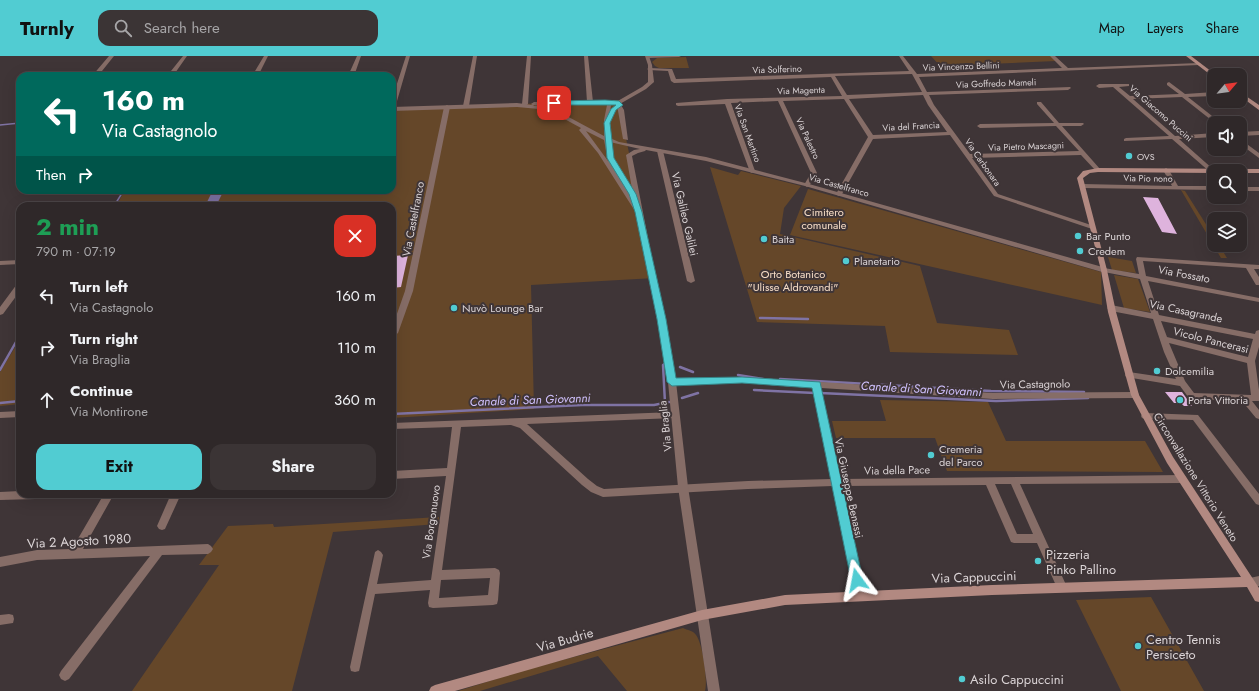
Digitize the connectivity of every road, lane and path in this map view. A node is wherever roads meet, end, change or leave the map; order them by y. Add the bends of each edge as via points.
1 (112, 56) edge
2 (185, 56) edge
3 (266, 56) edge
4 (359, 56) edge
5 (408, 56) edge
6 (475, 56) edge
7 (529, 56) edge
8 (586, 56) edge
9 (647, 56) edge
10 (679, 56) edge
11 (901, 56) edge
12 (1052, 56) edge
13 (1188, 56) edge
14 (1199, 64) junction
15 (649, 69) junction
16 (1067, 70) junction
17 (1207, 70) edge
18 (98, 72) edge
19 (173, 72) edge
20 (257, 72) edge
21 (353, 72) edge
22 (915, 74) junction
23 (832, 76) junction
24 (1169, 84) dead end
25 (1127, 85) dead end
26 (1100, 86) dead end
27 (1116, 86) junction
28 (1068, 88) dead end
29 (925, 94) junction
30 (1207, 94) edge
31 (396, 96) edge
32 (846, 96) junction
33 (1184, 96) junction
34 (1130, 98) junction
35 (779, 99) junction
36 (1247, 99) edge
37 (727, 101) junction
38 (590, 102) junction
39 (1039, 103) dead end
40 (525, 104) junction
41 (678, 104) dead end
42 (517, 105) junction
43 (616, 105) junction
44 (466, 106) junction
45 (447, 107) junction
46 (1259, 108) edge
47 (396, 109) edge
48 (1209, 116) edge
49 (571, 120) junction
50 (607, 123) junction
51 (1058, 124) junction
52 (1081, 124) dead end
53 (980, 126) dead end
54 (952, 133) junction
55 (1259, 133) edge
56 (1247, 134) edge
57 (1207, 135) edge
58 (871, 137) junction
59 (1174, 137) junction
60 (626, 139) dead end
61 (608, 140) junction
62 (1126, 140) dead end
63 (1247, 147) edge
64 (658, 151) junction
65 (1084, 153) junction
66 (969, 156) junction
67 (1259, 156) edge
68 (1207, 167) edge
69 (1098, 170) junction
70 (1166, 170) junction
71 (752, 171) junction
72 (1207, 171) edge
73 (1247, 171) edge
74 (1259, 171) edge
75 (1081, 182) junction
76 (807, 185) junction
77 (1176, 188) junction
78 (1207, 188) edge
79 (1247, 188) edge
80 (1259, 189) edge
81 (839, 194) junction
82 (639, 212) junction
83 (1092, 227) junction
84 (16, 262) edge
85 (0, 263) edge
86 (1249, 266) junction
87 (1259, 267) edge
88 (1104, 270) junction
89 (1143, 277) junction
90 (691, 281) dead end
91 (1259, 282) edge
92 (16, 291) edge
93 (1259, 300) edge
94 (1111, 308) junction
95 (0, 312) edge
96 (1157, 316) junction
97 (396, 327) edge
98 (1258, 334) edge
99 (1165, 339) junction
100 (1251, 361) junction
101 (1129, 375) junction
102 (672, 382) junction
103 (1182, 383) junction
104 (817, 390) junction
105 (1135, 395) junction
106 (1244, 397) junction
107 (1258, 398) edge
108 (16, 414) edge
109 (0, 415) edge
110 (674, 415) junction
111 (1145, 416) junction
112 (1259, 416) edge
113 (510, 420) junction
114 (545, 420) junction
115 (457, 424) junction
116 (396, 426) edge
117 (538, 439) junction
118 (450, 472) junction
119 (396, 475) edge
120 (1182, 479) junction
121 (989, 481) junction
122 (1014, 482) junction
123 (836, 483) junction
124 (683, 487) junction
125 (0, 496) edge
126 (16, 496) edge
127 (107, 498) edge
128 (174, 498) edge
129 (1259, 501) edge
130 (162, 526) dead end
131 (1040, 538) junction
132 (208, 550) dead end
133 (159, 551) junction
134 (75, 553) junction
135 (378, 555) dead end
136 (0, 562) edge
137 (436, 580) junction
138 (1254, 581) edge
139 (1062, 587) junction
140 (371, 589) junction
141 (860, 595) junction
142 (1259, 597) edge
143 (702, 615) junction
144 (355, 667) dead end
145 (65, 675) dead end
146 (435, 691) edge
147 (714, 691) edge

1 - 18 street
2 - 19 street
3 - 20 street
4 - 21 street
5 - 31 street
6 - 44 street
7 - 40 street
8 - 38 street
9 - 10 street
9 - 15 street
11 - 22 street, Via Carbonara
12 - 16 street
13 - 14 main road
14 - 16 street, Via Vincenzo Bellini
14 - 17 main road
15 - 23 street, Via Solferino via 670,70 674,81
15 - 43 street via 651,82
16 - 22 street, Via Vincenzo Bellini
22 - 23 street, Via Solferino
22 - 29 street, Via Carbonara
23 - 32 street
24 - 33 street
25 - 27 street, Via Giacomo Puccini
26 - 27 street, Via Giacomo Puccini
27 - 34 street, Via Giacomo Puccini
28 - 29 street, Via Goffredo Mameli
29 - 32 street, Via Magenta
29 - 54 street, Via Carbonara
30 - 33 street
32 - 35 street, Via Magenta
32 - 58 street
33 - 34 street
33 - 48 street
34 - 59 street, Via Giacomo Puccini
35 - 37 street, Via Magenta
35 - 76 street, Via Palestro via 814,173
36 - 46 main road
37 - 41 street, Via Magenta
37 - 71 street, Via San Martino
38 - 40 street, Via Castelfranco
38 - 43 street, Via Castelfranco
39 - 51 street
40 - 42 street, Via Castelfranco
42 - 44 street, Via Castelfranco
42 - 49 street, Via Castelfranco via 540,108
43 - 50 street
43 - 50 street, Via Braglia via 609,103
43 - 60 street
44 - 45 street, Via Castelfranco
45 - 47 street, Via Castelfranco
45 - 97 street, Via Castelfranco via 409,291
49 - 61 street, Via Castelfranco
49 - 82 street, Via Castelfranco via 600,152
50 - 61 street, Via Braglia
51 - 52 street
51 - 53 street
51 - 65 street
54 - 58 street, Via del Francia
54 - 66 street, Via Carbonara
55 - 56 street
57 - 59 street
58 - 81 street
59 - 62 street
59 - 68 street, Via Giacomo Puccini
61 - 64 street, Via Castelfranco
61 - 82 street, Via Braglia via 612,163 632,194
63 - 67 street
64 - 71 street, Via Castelfranco via 706,159
64 - 82 street, Via Braglia via 636,151 629,155
64 - 90 street, Via Galileo Galilei
65 - 66 street, Via Pietro Mascagni
65 - 69 street
66 - 83 street, Via Carbonara via 996,195
69 - 70 main road
69 - 75 main road via 1082,174
70 - 72 main road
70 - 77 street
71 - 76 street, Via Castelfranco
73 - 74 main road
75 - 77 street, Via Pio nono
75 - 83 main road, Circonvallazione Vittorio Veneto
76 - 81 street, Via Castelfranco
77 - 78 street, Via Pio nono
79 - 80 street
81 - 88 street, Via Castelfranco
82 - 102 street, Via Braglia
83 - 88 main road, Circonvallazione Vittorio Veneto
84 - 85 street
86 - 87 street
86 - 89 street via 1139,259
86 - 91 street
88 - 89 street, Via Fossato
88 - 94 main road, Circonvallazione Vittorio Veneto
89 - 93 street, Via Fossato
89 - 96 street
92 - 95 street
94 - 96 street, Via Casagrande
94 - 101 main road, Circonvallazione Vittorio Veneto
96 - 98 street, Via Casagrande
96 - 99 street
98 - 100 street
99 - 100 street, Vicolo Pancerasi
99 - 103 street
100 - 107 street
101 - 103 street
101 - 105 main road, Circonvallazione Vittorio Veneto
102 - 104 street, Via Castagnolo via 742,380
102 - 110 street, Via Braglia
103 - 106 street via 1192,396
104 - 105 street, Via Castagnolo via 993,396
104 - 123 street, Via Giuseppe Benassi
105 - 111 main road, Circonvallazione Vittorio Veneto
106 - 107 street
106 - 112 street
108 - 109 street
110 - 114 street
110 - 124 street, Via Braglia
111 - 120 main road, Circonvallazione Vittorio Veneto
111 - 129 street via 1195,417
113 - 114 street
113 - 115 street
113 - 117 street via 523,426
114 - 117 street via 534,426
115 - 116 street
115 - 118 street, Via Borgonuovo
117 - 124 street via 590,487 604,493
118 - 119 street, Via Borgonuovo
118 - 137 street, Via Borgonuovo
120 - 122 street, Via della Pace
120 - 138 main road, Circonvallazione Vittorio Veneto
121 - 122 street, Via della Pace
121 - 123 street, Via della Pace
121 - 131 street via 1014,539
122 - 131 street
123 - 124 street, Via della Pace
123 - 141 street, Via Giuseppe Benassi
124 - 143 street, Via Braglia
125 - 126 street
127 - 134 street
128 - 130 street
131 - 139 street
132 - 133 street, Via 2 Agosto 1980
133 - 134 street, Via 2 Agosto 1980
133 - 145 street
134 - 136 street, Via 2 Agosto 1980 via 37,555
135 - 140 street
137 - 137 street via 433,602 493,600 495,573
137 - 140 street
138 - 139 main road, Via Cappuccini
138 - 142 main road, Circonvallazione Vittorio Veneto
139 - 141 main road, Via Cappuccini
140 - 144 street
141 - 143 main road, Via Cappuccini via 785,600
143 - 146 main road, Via Budrie
143 - 147 street, Via Braglia

